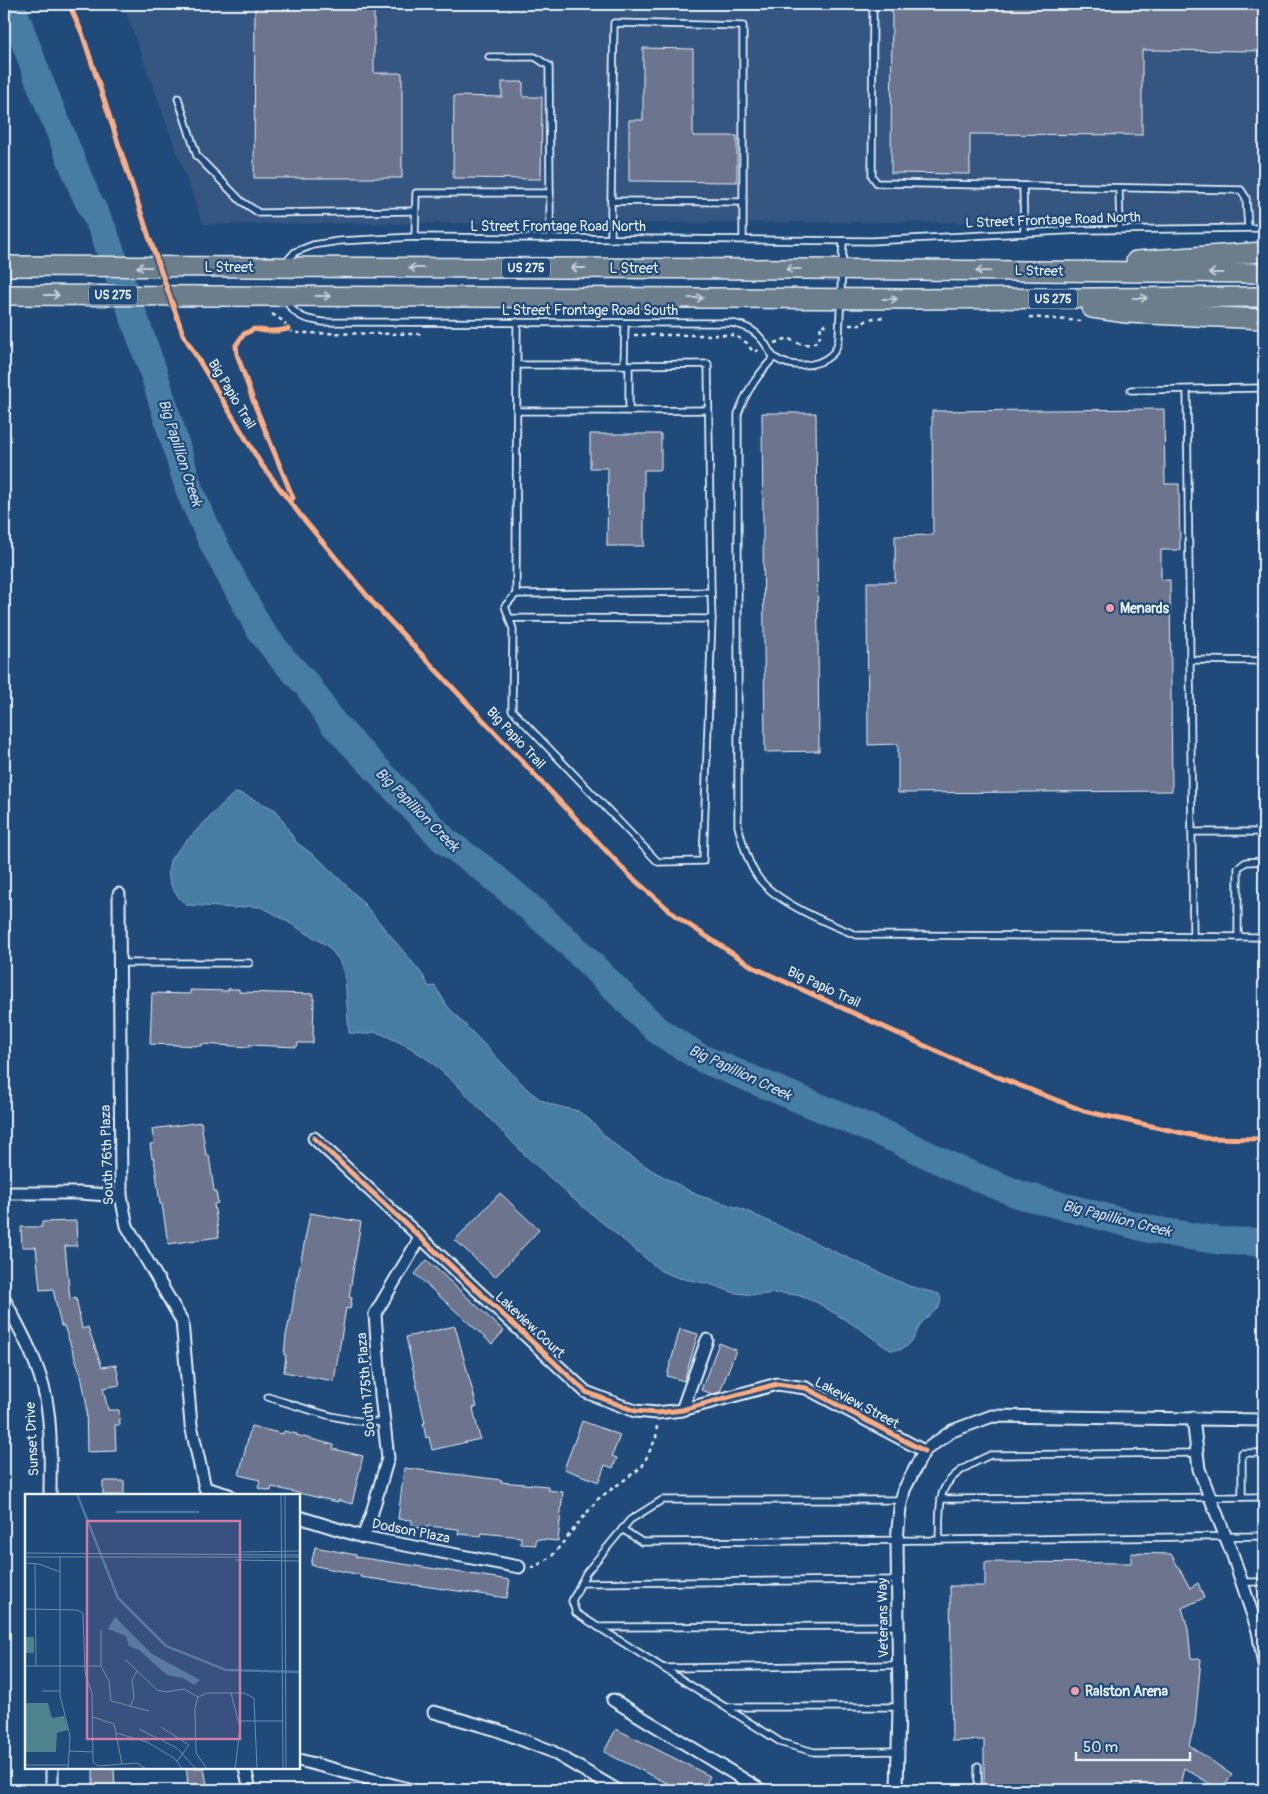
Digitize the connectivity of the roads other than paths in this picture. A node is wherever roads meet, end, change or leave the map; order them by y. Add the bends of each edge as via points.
1 (873, 4) edge
2 (489, 57) dead end
3 (178, 98) dead end
4 (1022, 186) junction
5 (1119, 188) junction
6 (550, 193) junction
7 (611, 201) junction
8 (743, 202) junction
9 (415, 211) junction
10 (1248, 227) junction
11 (1264, 228) edge
12 (1120, 230) junction
13 (1024, 233) junction
14 (415, 237) junction
15 (550, 238) junction
16 (611, 239) junction
17 (743, 239) junction
18 (843, 241) junction
19 (1264, 252) edge
20 (4, 266) edge
21 (281, 267) junction
22 (842, 269) junction
23 (1033, 271) junction
24 (1264, 273) edge
25 (4, 294) edge
26 (282, 295) junction
27 (1264, 297) edge
28 (841, 299) junction
29 (1022, 308) junction
30 (1264, 319) edge
31 (517, 322) junction
32 (625, 323) junction
33 (774, 357) junction
34 (517, 365) junction
35 (626, 365) junction
36 (1264, 388) edge
37 (1131, 390) dead end
38 (1188, 390) junction
39 (708, 410) junction
40 (516, 411) junction
41 (628, 411) junction
42 (711, 592) junction
43 (516, 594) junction
44 (510, 618) junction
45 (712, 619) junction
46 (1190, 660) junction
47 (1264, 661) edge
48 (1192, 832) junction
49 (1264, 832) edge
50 (1264, 861) edge
51 (119, 894) dead end
52 (1193, 937) junction
53 (1238, 937) junction
54 (1264, 937) edge
55 (119, 963) junction
56 (249, 963) dead end
57 (314, 1138) dead end
58 (4, 1193) edge
59 (122, 1196) junction
60 (420, 1238) junction
61 (4, 1300) edge
62 (707, 1340) dead end
63 (777, 1384) joint
64 (268, 1397) dead end
65 (682, 1410) junction
66 (1193, 1418) junction
67 (1264, 1420) edge
68 (384, 1422) junction
69 (924, 1451) junction
70 (1197, 1453) junction
71 (1264, 1453) edge
72 (50, 1494) edge
73 (226, 1494) edge
74 (1242, 1497) junction
75 (1264, 1497) edge
76 (1210, 1498) junction
77 (941, 1499) junction
78 (902, 1500) junction
79 (300, 1517) edge
80 (622, 1529) junction
81 (1225, 1536) junction
82 (1264, 1536) edge
83 (363, 1538) junction
84 (897, 1540) junction
85 (939, 1540) junction
86 (519, 1568) road end
87 (898, 1580) junction
88 (1242, 1582) junction
89 (1264, 1582) edge
90 (581, 1583) junction
91 (598, 1626) junction
92 (898, 1626) junction
93 (1262, 1646) edge
94 (898, 1665) junction
95 (1264, 1665) edge
96 (663, 1668) junction
97 (613, 1700) dead end
98 (724, 1707) junction
99 (899, 1707) junction
100 (434, 1712) dead end
101 (898, 1751) junction
102 (300, 1760) edge
103 (978, 1766) dead end
104 (52, 1769) edge
105 (245, 1769) edge
106 (52, 1790) edge
107 (250, 1790) edge
108 (412, 1790) edge
109 (617, 1790) edge
110 (761, 1790) edge
111 (897, 1790) edge
112 (978, 1790) edge

1 - 4 lane via 872,176 877,183
2 - 6 lane via 535,57 549,66
3 - 9 lane via 198,156 241,201 259,213
4 - 5 lane
4 - 13 lane
5 - 10 lane via 1241,190 1246,198
5 - 12 lane
6 - 9 lane via 416,193
6 - 15 lane
7 - 8 lane
7 - 8 lane via 614,23 743,26
7 - 16 lane
8 - 17 lane
9 - 14 lane
10 - 11 lane, L Street Frontage Road North
10 - 12 lane, L Street Frontage Road North
12 - 13 lane, L Street Frontage Road North
13 - 18 lane, L Street Frontage Road North
14 - 15 lane, L Street Frontage Road North
14 - 21 lane, L Street Frontage Road North via 313,245 295,252
15 - 16 lane, L Street Frontage Road North
16 - 17 lane, L Street Frontage Road North
17 - 18 lane, L Street Frontage Road North
18 - 22 lane
19 - 23 main road
21 -> 20 main road, L Street / US 275
22 -> 21 main road, L Street / US 275
23 -> 22 main road, L Street / US 275
22 - 28 lane
24 -> 23 main road, L Street / US 275
25 -> 26 main road, L Street / US 275
26 -> 28 main road, L Street / US 275
26 - 31 lane, L Street Frontage Road South via 298,316 323,322
29 -> 27 main road, L Street / US 275
28 -> 29 main road, L Street / US 275
28 - 33 lane via 839,338 831,356 798,365
29 - 30 main road
31 - 32 lane, L Street Frontage Road South
31 - 34 lane
32 - 33 lane, L Street Frontage Road South via 731,323 745,326 756,332
32 - 35 lane
33 - 52 lane via 755,378 738,414 738,826 760,880 781,898 823,922 856,935
34 - 35 lane
34 - 40 lane
35 - 39 lane via 708,364
35 - 41 lane
36 - 38 lane
37 - 38 lane
38 - 46 lane
39 - 41 lane
39 - 42 lane
40 - 41 lane
40 - 43 lane
42 - 43 lane
42 - 45 lane
43 - 44 lane via 505,606
44 - 45 lane
44 - 45 lane via 513,629 512,710 658,862 703,861
46 - 47 lane
46 - 48 lane
48 - 49 lane
48 - 52 lane
50 - 53 lane via 1246,862 1238,868
51 - 55 street, South 76th Plaza
52 - 53 lane
53 - 54 lane
55 - 56 lane
55 - 59 street, South 76th Plaza
57 - 60 street, Lakeview Court
58 - 59 street
59 - 73 street, South 76th Plaza via 127,1226 182,1320 191,1425 205,1488
60 - 65 street, Lakeview Court via 586,1392 635,1411
60 - 68 street, South 175th Plaza via 375,1314
61 - 72 street, Sunset Drive via 32,1355 43,1386 48,1417
62 - 65 street
63 - 65 street, Lakeview Court
63 - 69 street, Lakeview Street via 806,1388
64 - 68 lane via 351,1420
66 - 67 street
66 - 69 street via 992,1416 952,1431
66 - 70 street
68 - 83 street, South 175th Plaza via 388,1458
69 - 78 street, Veterans Way
70 - 76 street via 1199,1469
70 - 77 lane via 990,1455 961,1470 944,1489
71 - 74 lane via 1242,1453
74 - 75 lane
74 - 76 lane
76 - 77 lane
76 - 81 street
77 - 85 lane
78 - 80 lane via 662,1500 630,1520
78 - 84 street, Veterans Way
79 - 83 street, Dodson Plaza
80 - 84 lane via 642,1542
80 - 90 lane via 586,1572
81 - 82 lane
81 - 85 lane
81 - 88 street
83 - 86 street, Dodson Plaza
84 - 85 lane
84 - 87 street, Veterans Way
87 - 90 lane
87 - 92 street, Veterans Way
88 - 89 lane
88 - 93 street
90 - 91 lane via 572,1600 576,1613
91 - 92 lane
91 - 96 lane
92 - 94 street, Veterans Way
93 - 95 street
94 - 96 lane
94 - 99 street, Veterans Way
96 - 98 lane
97 - 110 street
98 - 99 lane
98 - 101 lane via 782,1743 814,1752
99 - 101 street, Veterans Way
100 - 109 street via 528,1741
101 - 111 street, Veterans Way
102 - 108 street
103 - 112 lane
104 - 106 street
105 - 107 street

